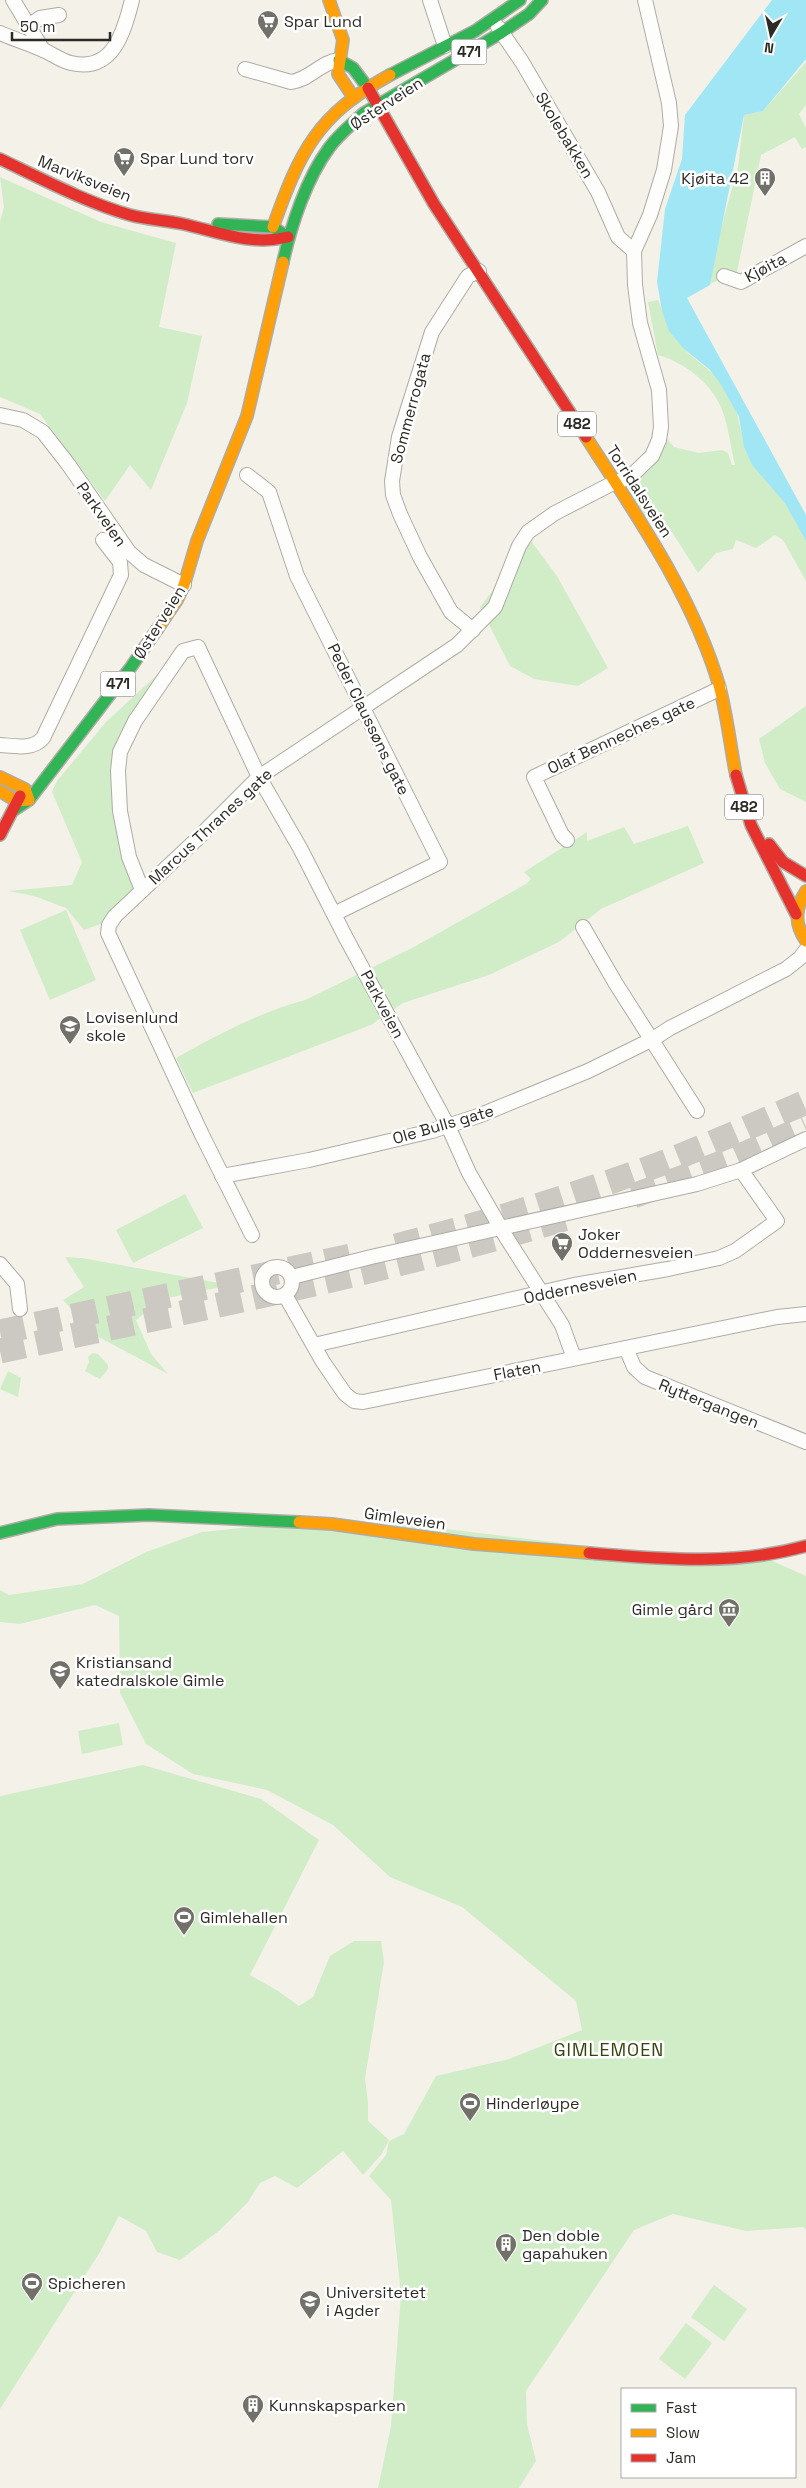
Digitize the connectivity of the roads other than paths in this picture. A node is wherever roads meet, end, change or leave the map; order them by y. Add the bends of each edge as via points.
1 (12, 0) edge
2 (132, 0) edge
3 (329, 0) edge
4 (430, 0) edge
5 (520, 0) edge
6 (542, 0) edge
7 (645, 0) edge
8 (59, 15) dead end
9 (494, 19) junction
10 (30, 25) junction
11 (0, 33) edge
12 (501, 33) junction
13 (446, 46) junction
14 (43, 50) junction
15 (339, 60) junction
16 (245, 69) dead end
17 (368, 88) junction
18 (354, 98) junction
19 (378, 105) junction
20 (364, 113) junction
21 (0, 159) edge
22 (413, 170) junction
23 (190, 226) junction
24 (273, 227) junction
25 (288, 237) junction
26 (270, 246) junction
27 (806, 246) edge
28 (634, 251) junction
29 (479, 271) junction
30 (724, 276) dead end
31 (265, 287) dead end
32 (264, 341) junction
33 (0, 415) edge
34 (248, 475) dead end
35 (615, 482) junction
36 (104, 540) dead end
37 (179, 583) junction
38 (167, 594) dead end
39 (473, 630) junction
40 (719, 689) junction
41 (363, 709) junction
42 (0, 746) edge
43 (54, 747) dead end
44 (0, 777) edge
45 (259, 777) junction
46 (0, 791) edge
47 (27, 794) junction
48 (15, 806) junction
49 (0, 834) edge
50 (567, 840) dead end
51 (806, 876) edge
52 (142, 890) junction
53 (806, 891) edge
54 (334, 914) junction
55 (796, 914) junction
56 (583, 927) dead end
57 (806, 941) edge
58 (806, 950) edge
59 (653, 1039) junction
60 (697, 1111) dead end
61 (448, 1126) junction
62 (806, 1139) edge
63 (741, 1170) junction
64 (222, 1176) junction
65 (501, 1228) junction
66 (252, 1235) dead end
67 (0, 1264) edge
68 (292, 1277) junction
69 (540, 1293) junction
70 (285, 1295) junction
71 (20, 1309) dead end
72 (806, 1314) edge
73 (314, 1344) junction
74 (626, 1348) junction
75 (574, 1358) junction
76 (806, 1442) edge
77 (0, 1533) edge
78 (806, 1546) edge

1 - 10 street
2 - 14 street via 114,51 104,60 94,64 75,64
3 - 15 main road, Torridalsveien via 343,40
4 - 13 street
5 - 9 main road, Østerveien / 471
6 - 12 main road, Østerveien / 471 via 529,14
7 - 28 street via 671,126 660,185
8 - 10 street via 40,18
9 - 12 street, Skolebakken
9 - 13 main road, Østerveien / 471
10 - 14 street
11 - 14 street
12 - 19 main road, Østerveien / 471
12 - 28 street, Skolebakken via 598,192 618,237
13 - 17 main road, Østerveien / 471
15 - 16 street via 291,82
15 - 17 main road, Torridalsveien via 353,68
15 - 18 main road, Torridalsveien via 338,74
17 - 18 main road, Østerveien / 471
17 - 19 main road, Torridalsveien / 482
18 - 20 main road, Torridalsveien / 482
18 - 24 main road, Østerveien / 471 via 333,113 315,136 298,164
19 - 20 main road, Østerveien / 471
19 - 22 main road, Torridalsveien / 482
20 - 22 main road, Torridalsveien / 482
20 - 25 main road, Østerveien / 471 via 346,128 322,160
21 - 23 main road, Marviksveien via 113,209
22 - 29 main road, Torridalsveien / 482
23 - 24 main road, Marviksveien
23 - 26 main road, Marviksveien
24 - 25 main road
24 - 26 main road, Østerveien / 471
25 - 26 main road, Marviksveien
25 - 32 main road, Østerveien / 471
27 - 30 street, Kjøita via 741,282
28 - 35 street, Marcus Thranes gate via 639,314 659,390 661,427 652,456 629,478
29 - 35 main road, Torridalsveien / 482
29 - 39 street, Sommerrogata via 468,276 432,332 399,438 392,481 393,495 420,557 451,612
31 - 32 main road, Østerveien / 471
32 - 37 main road, Østerveien / 471 via 247,416
33 - 37 street, Parkveien via 23,420 43,432 129,552 144,565
34 - 41 street, Peder Claussøns gate via 269,492 294,568
35 - 39 street, Marcus Thranes gate via 555,513 528,532 519,546 495,607
35 - 40 main road, Torridalsveien / 482 via 674,576 706,646
36 - 42 street via 120,562 121,574 44,738 36,745
37 - 38 main road, Østerveien / 471
37 - 47 main road, Østerveien / 471 via 165,618 132,667
39 - 41 street, Marcus Thranes gate via 446,654
40 - 50 street, Olaf Benneches gate via 534,777
40 - 51 main road, Torridalsveien / 482 via 733,719 747,792 761,829 783,862
40 - 55 main road, Torridalsveien / 482 via 735,775 747,816
41 - 45 street, Marcus Thranes gate
41 - 54 street, Peder Claussøns gate via 440,862
43 - 47 main road, Østerveien / 471
44 - 47 main road
45 - 52 street, Marcus Thranes gate
45 - 52 street, Parkveien via 198,646 183,651 135,721 120,752 120,811 129,857
45 - 54 street, Parkveien
46 - 48 main road
47 - 48 main road, Østerveien / 471
48 - 49 main road, Østerveien / 471
52 - 64 street, Marcus Thranes gate via 115,916 108,933
53 - 55 main road
54 - 61 street, Parkveien
55 - 57 main road, 482
56 - 59 street
58 - 59 street, Ole Bulls gate via 786,969
59 - 60 street
59 - 61 street, Ole Bulls gate via 552,1086
61 - 64 street, Ole Bulls gate via 293,1164
61 - 65 street, Parkveien via 469,1172
62 - 63 street
63 - 65 street via 675,1189
63 - 69 street, Oddernesveien via 777,1221 735,1251 668,1270
64 - 66 street, Marcus Thranes gate
65 - 68 street
65 - 69 street, Parkveien
67 - 71 street via 17,1284
68 - 70 street via 291,1287
68 - 70 street via 286,1270 275,1267 262,1279 268,1294
69 - 73 street, Oddernesveien
69 - 75 street, Parkveien via 562,1325
70 - 73 street, Flaten
72 - 74 street, Flaten via 768,1318
73 - 75 street, Flaten via 345,1394 354,1401 363,1402
74 - 75 street, Flaten
74 - 76 street, Ryttergangen via 634,1367 645,1377
77 - 78 main road, Gimleveien via 57,1519 149,1515 332,1524 474,1544 679,1560 752,1558

